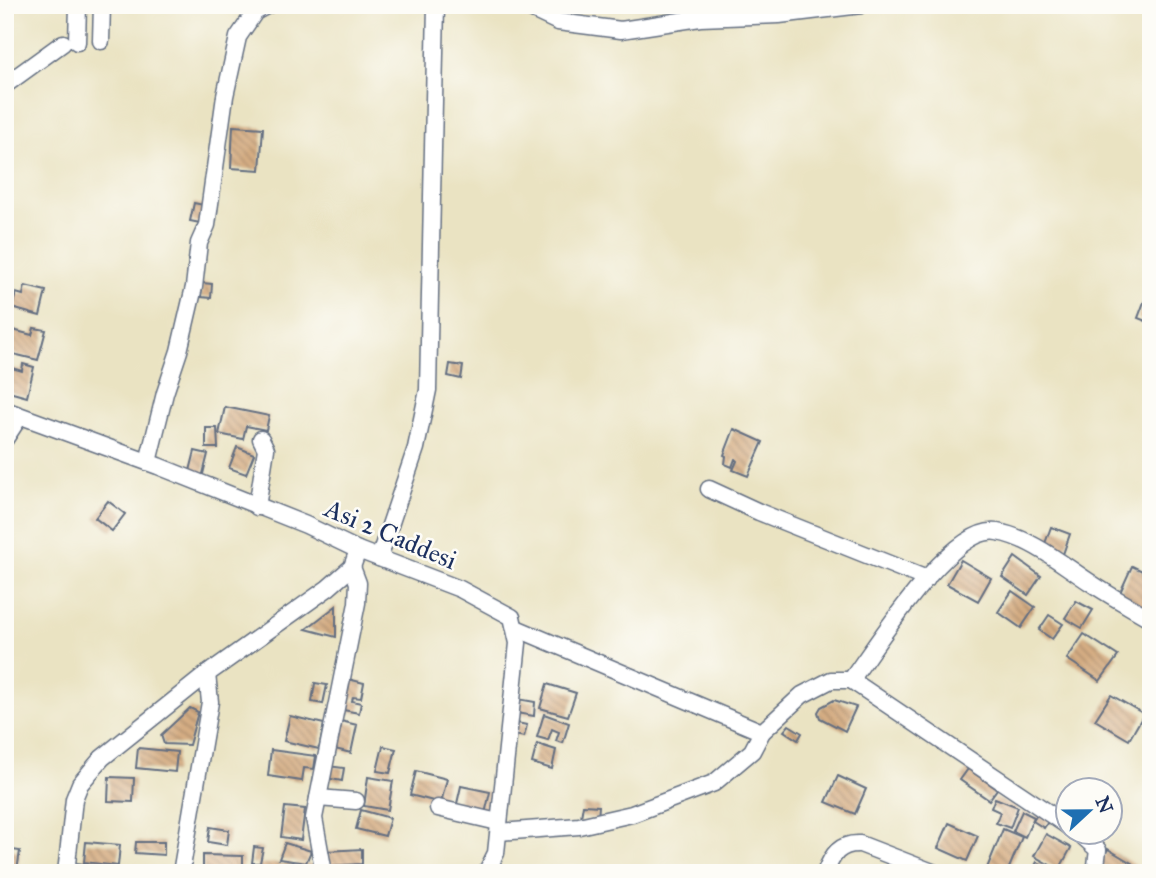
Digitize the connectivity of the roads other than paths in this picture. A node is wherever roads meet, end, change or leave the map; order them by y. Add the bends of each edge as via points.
1 (78, 5) edge
2 (102, 5) edge
3 (268, 5) edge
4 (436, 5) edge
5 (522, 5) edge
6 (861, 5) edge
7 (101, 41) dead end
8 (5, 85) edge
9 (13, 413) edge
10 (5, 439) edge
11 (261, 439) dead end
12 (148, 462) junction
13 (709, 489) dead end
14 (257, 507) junction
15 (358, 551) junction
16 (379, 558) junction
17 (352, 567) junction
18 (927, 579) junction
19 (1151, 619) edge
20 (516, 628) junction
21 (207, 674) junction
22 (851, 680) junction
23 (762, 732) junction
24 (318, 798) junction
25 (356, 801) dead end
26 (438, 808) dead end
27 (1054, 816) edge
28 (499, 827) junction
29 (1094, 846) edge
30 (66, 871) edge
31 (927, 871) edge
32 (85, 873) edge
33 (181, 873) edge
34 (324, 873) edge
35 (486, 873) edge
36 (825, 873) edge
37 (1095, 873) edge

1 - 8 street via 70,42
2 - 7 street
3 - 12 street via 256,12 238,37 194,287
4 - 16 street via 428,390 416,448
5 - 6 street via 558,22 621,30 700,18
9 - 10 street
9 - 12 street, Asi 2 Caddesi
11 - 14 street via 266,449
12 - 14 street, Asi 2 Caddesi
13 - 18 street
14 - 15 street, Asi 2 Caddesi
15 - 16 street, Asi 2 Caddesi
15 - 17 street
16 - 20 street, Asi 2 Caddesi via 504,611
17 - 21 street
17 - 24 street via 358,583 357,603 313,775
18 - 19 street via 962,543 996,531 1032,545
18 - 22 street
20 - 23 street
20 - 28 street
21 - 30 street via 102,758 80,784 74,799
21 - 33 street via 210,702
22 - 23 street via 831,680 802,695
22 - 27 street
23 - 28 street via 752,751 714,783 619,817 579,826
24 - 25 street
24 - 34 street via 314,818
26 - 28 street
28 - 35 street via 496,853
29 - 37 street via 1098,850
30 - 32 street
31 - 36 street via 850,844 839,848

